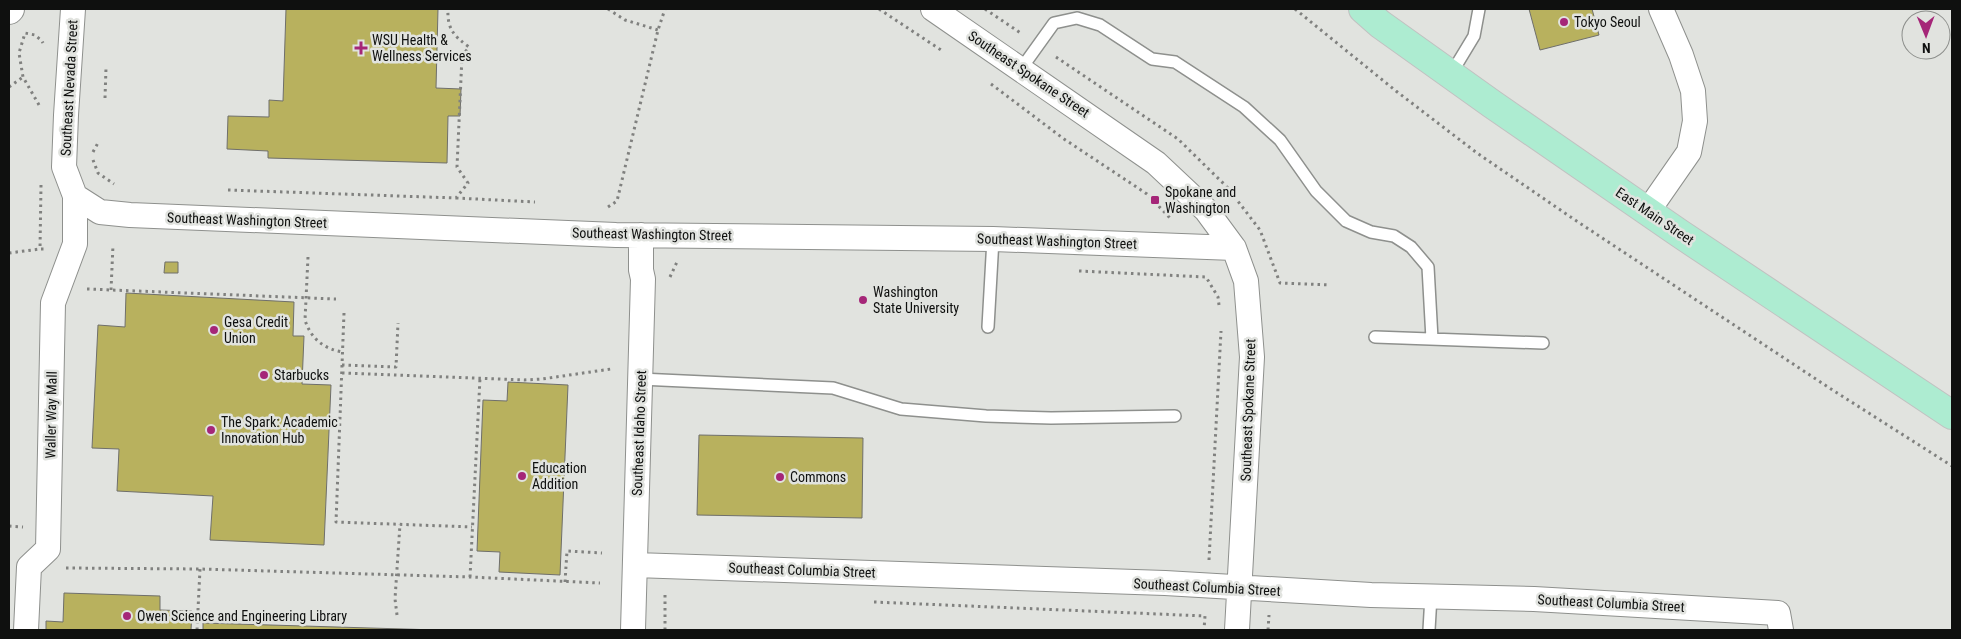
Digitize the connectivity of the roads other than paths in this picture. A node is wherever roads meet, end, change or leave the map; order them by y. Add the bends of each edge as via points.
1 (73, 9) edge
2 (933, 9) edge
3 (1363, 9) edge
4 (1479, 9) edge
5 (1662, 9) edge
6 (1021, 69) junction
7 (1451, 74) junction
8 (75, 196) junction
9 (1648, 211) junction
10 (641, 235) junction
11 (993, 239) junction
12 (1234, 248) junction
13 (988, 327) dead end
14 (1375, 337) dead end
15 (1432, 339) junction
16 (1543, 342) dead end
17 (640, 379) junction
18 (1951, 414) edge
19 (1174, 416) dead end
20 (635, 566) junction
21 (1240, 588) junction
22 (1431, 596) junction
23 (1779, 622) edge
24 (26, 630) edge
25 (633, 630) edge
26 (1238, 630) edge
27 (1429, 630) edge

1 - 8 street, Southeast Nevada Street via 64,167
2 - 6 street, Southeast Spokane Street
3 - 7 main road, East Main Street
4 - 7 lane via 1474,36
5 - 9 street via 1693,91 1695,121 1689,152
6 - 12 street, Southeast Spokane Street via 1156,162 1206,210
6 - 15 lane via 1054,23 1077,18 1100,26 1152,59 1175,62 1244,107 1280,140 1316,191 1346,221 1372,232 1394,236 1411,247 1428,267
7 - 9 main road, East Main Street
8 - 10 street, Southeast Washington Street via 100,212 130,215
8 - 24 street, Waller Way Mall via 75,244 52,303 48,549 29,567
9 - 18 main road, East Main Street
10 - 11 street, Southeast Washington Street
10 - 17 street, Southeast Idaho Street via 644,279
11 - 12 street, Southeast Washington Street
11 - 13 lane
12 - 21 street, Southeast Spokane Street via 1246,281 1252,357
14 - 15 lane
15 - 16 lane
17 - 19 lane via 832,388 901,409 986,416
17 - 20 street, Southeast Idaho Street
20 - 21 street, Southeast Columbia Street
20 - 25 street, Southeast Idaho Street
21 - 22 street, Southeast Columbia Street
21 - 26 street, Southeast Spokane Street
22 - 23 street, Southeast Columbia Street via 1564,600
22 - 27 lane

